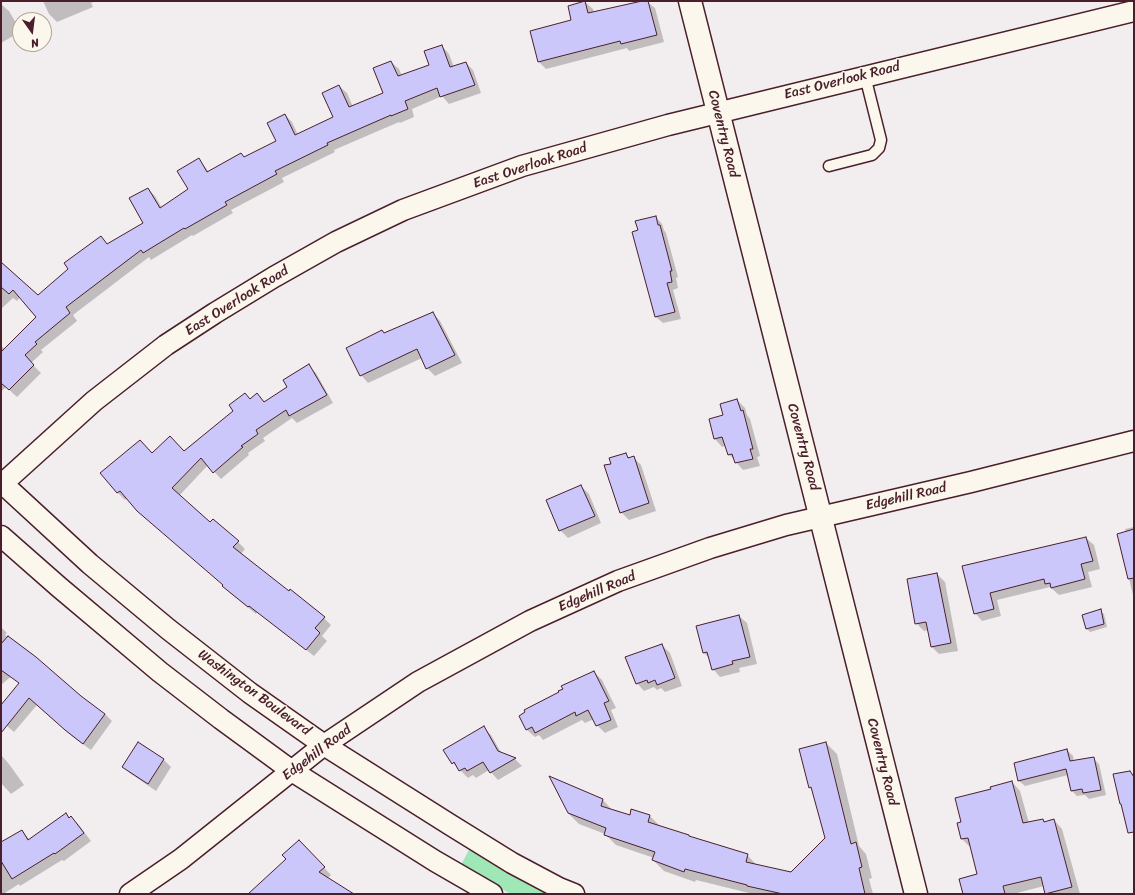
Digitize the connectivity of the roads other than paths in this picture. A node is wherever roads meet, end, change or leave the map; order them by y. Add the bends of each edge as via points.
1 (690, 1) edge
2 (1134, 11) edge
3 (864, 76) junction
4 (718, 112) junction
5 (829, 166) dead end
6 (1134, 441) edge
7 (1, 484) edge
8 (821, 516) junction
9 (1, 536) edge
10 (324, 745) junction
11 (292, 771) junction
12 (130, 894) edge
13 (492, 894) edge
14 (574, 894) edge
15 (916, 894) edge

1 - 4 street, Coventry Road
2 - 3 street, East Overlook Road
3 - 4 street, East Overlook Road
3 - 5 lane via 881,140 879,148 872,155
4 - 7 street, East Overlook Road via 522,166 403,210 336,242 274,277 166,345 94,401
4 - 8 street, Coventry Road
6 - 8 street, Edgehill Road
7 - 10 street, Washington Boulevard via 90,564 168,629 250,693
8 - 10 street, Edgehill Road via 710,548 618,581 530,620 418,682
8 - 15 street, Coventry Road
9 - 11 street via 160,672
10 - 11 street, Edgehill Road
10 - 14 street, Washington Boulevard via 512,863
11 - 12 street, Edgehill Road via 181,859
11 - 13 street

